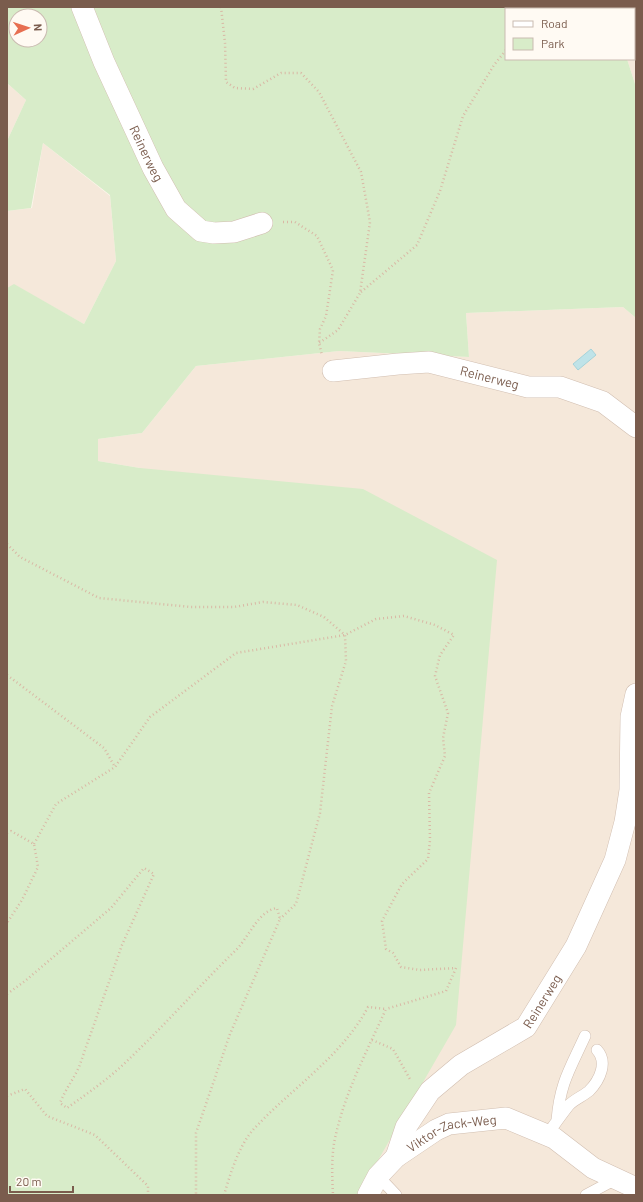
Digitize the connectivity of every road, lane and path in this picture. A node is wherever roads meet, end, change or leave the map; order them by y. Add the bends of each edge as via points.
1 (82, 7) edge
2 (221, 7) edge
3 (505, 51) edge
4 (262, 223) joint
5 (360, 293) junction
6 (319, 343) junction
7 (333, 371) joint
8 (636, 427) edge
9 (7, 544) edge
10 (345, 635) junction
11 (7, 675) edge
12 (636, 694) edge
13 (115, 767) junction
14 (630, 820) edge
15 (7, 834) edge
16 (34, 844) junction
17 (280, 919) junction
18 (7, 923) edge
19 (7, 994) edge
20 (386, 1009) junction
21 (585, 1036) dead end
22 (372, 1040) junction
23 (597, 1050) dead end
24 (7, 1096) edge
25 (423, 1101) junction
26 (552, 1128) junction
27 (396, 1157) junction
28 (378, 1176) junction
29 (616, 1179) junction
30 (636, 1188) edge
31 (148, 1195) edge
32 (196, 1195) edge
33 (224, 1195) edge
34 (333, 1195) edge
35 (368, 1195) edge
36 (396, 1195) edge
37 (586, 1195) edge

1 - 4 street, Reinerweg via 104,62 153,168 176,209 201,231 234,232
2 - 5 path via 226,82 235,88 253,89 281,73 301,73 319,92 361,172 370,222
3 - 5 path via 463,116 440,191 417,245
4 - 6 path via 295,222 317,236 333,270
5 - 6 path via 338,330
6 - 7 path via 323,356
7 - 8 street, Reinerweg via 429,362 528,387 560,387 602,402
9 - 10 path via 20,557 99,598 191,607 234,607 263,602 297,605 324,617
10 - 13 path via 236,653 150,717
10 - 17 path via 346,661 332,706 320,813 296,904
10 - 20 path via 376,619 404,616 434,624 454,635 440,655 435,676 448,712 443,738 445,756 429,793 428,859 402,884 382,921 386,949 393,953 401,967 420,970 456,968 446,991
11 - 13 path via 104,748
12 - 14 street, Reinerweg via 630,716
13 - 16 path via 56,804
14 - 25 street, Reinerweg via 576,946 526,1027 461,1065 430,1091
15 - 16 path via 11,832
16 - 18 path via 38,867
17 - 19 path via 277,908 271,909 258,920 241,945 129,1060 67,1108 60,1103 65,1089 73,1081 79,1067 122,945 154,874 144,868 111,908
17 - 32 path via 230,1034 196,1133
20 - 22 path
20 - 33 path via 368,1007 359,1024 321,1067 252,1132 233,1166
21 - 26 lane via 566,1074
22 - 25 path via 393,1049
22 - 34 path via 352,1084 335,1135
23 - 26 lane via 601,1054 603,1064 599,1079 589,1091 571,1104
24 - 31 path via 25,1089 47,1116 95,1135 148,1186
25 - 27 street, Reinerweg via 406,1128
26 - 27 street, Viktor-Zack-Weg via 506,1118 449,1124
26 - 29 street, Viktor-Zack-Weg via 554,1138 593,1168
27 - 28 street, Viktor-Zack-Weg
28 - 35 street, Viktor-Zack-Weg
28 - 36 lane
29 - 30 street, Viktor-Zack-Weg
29 - 37 lane

